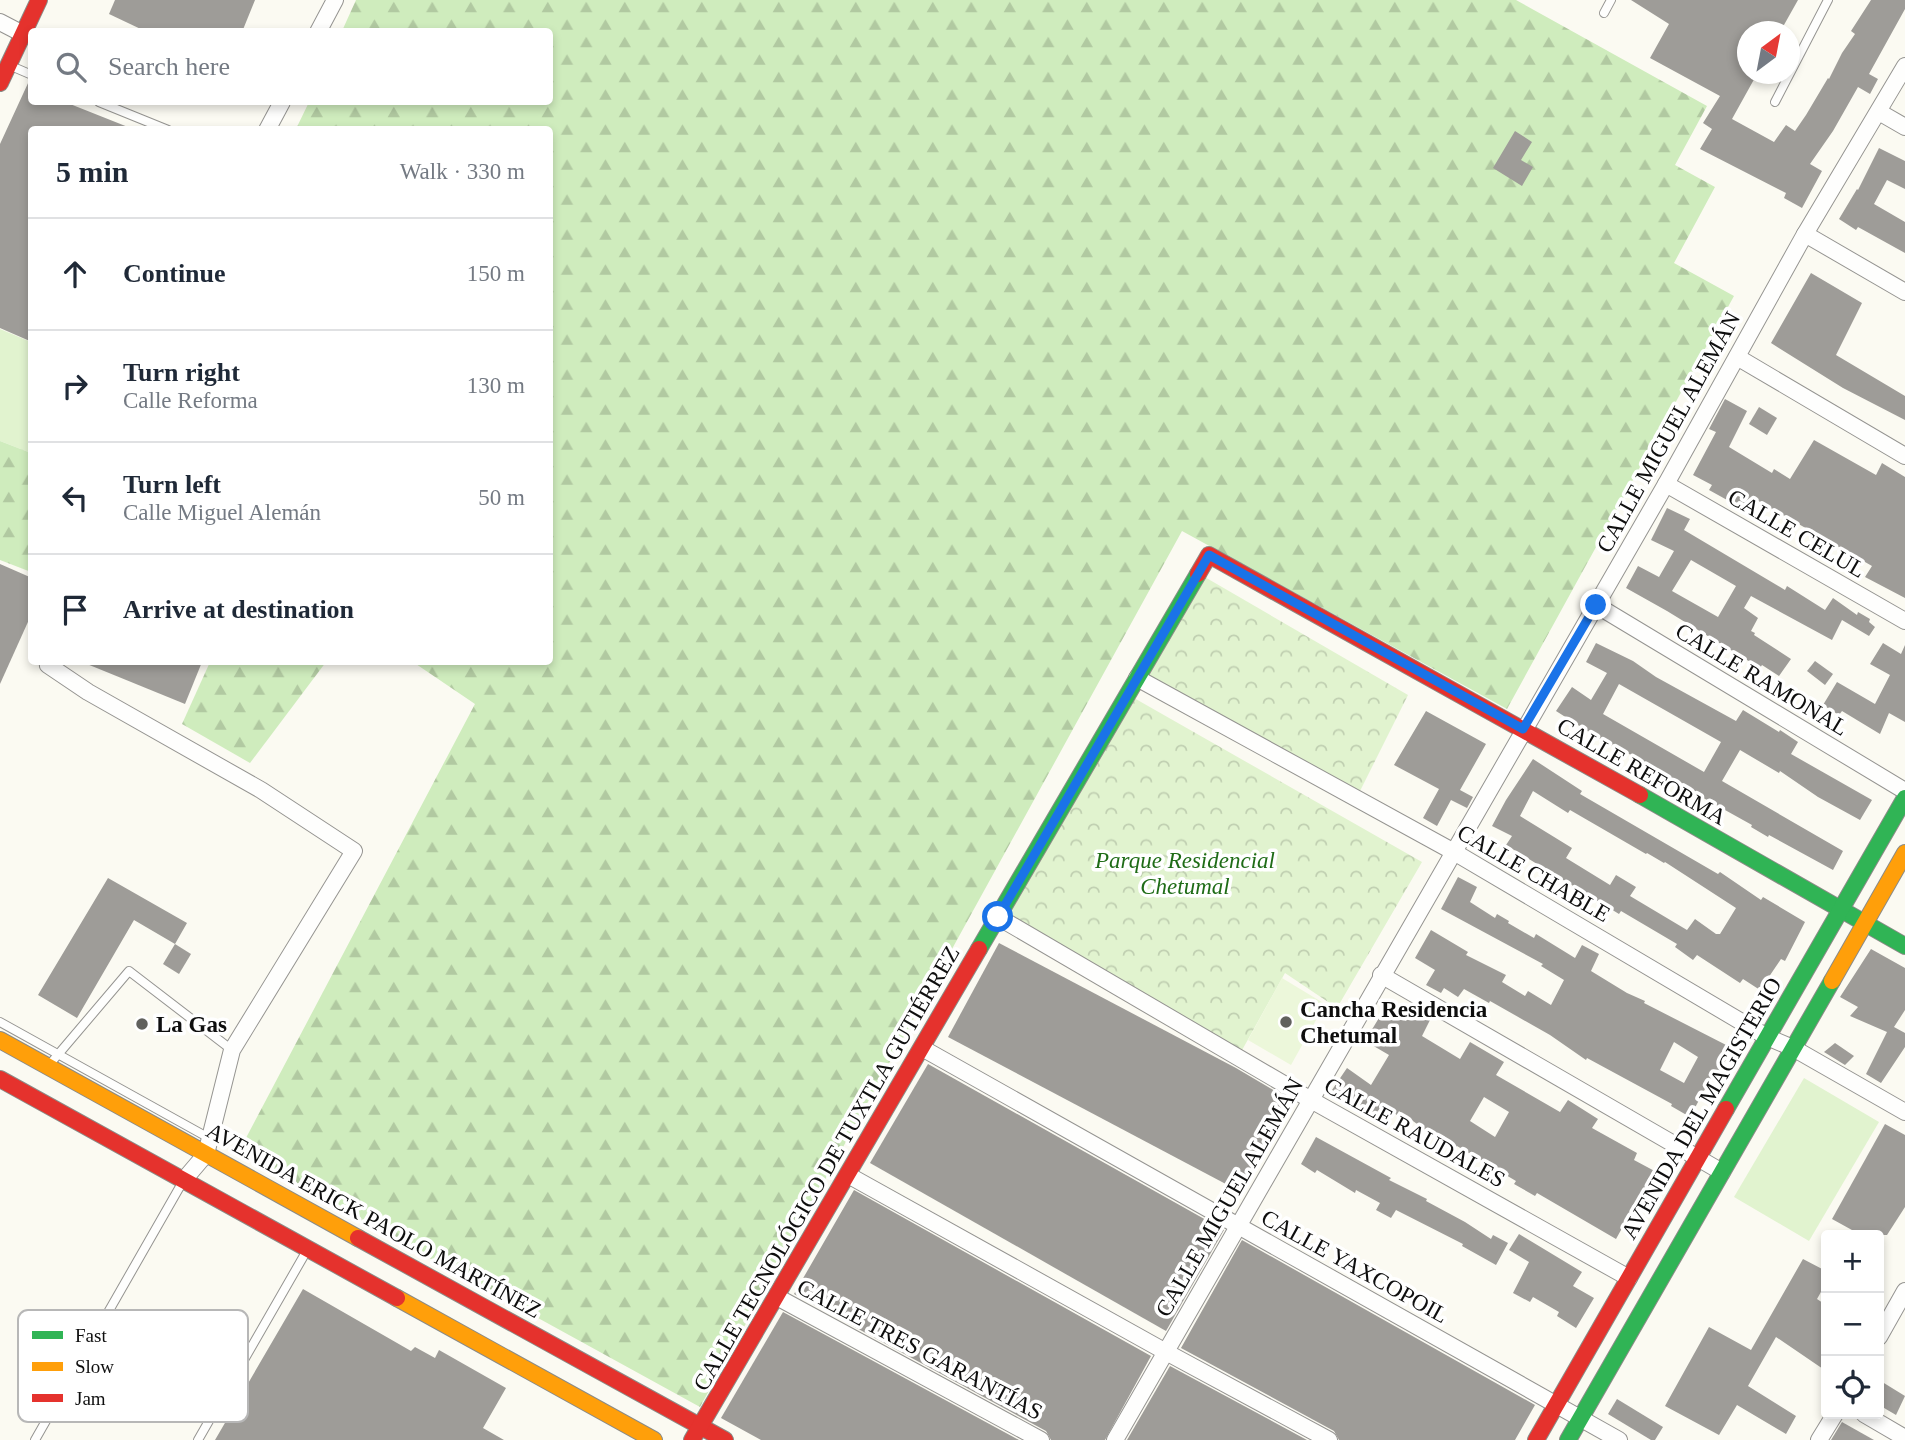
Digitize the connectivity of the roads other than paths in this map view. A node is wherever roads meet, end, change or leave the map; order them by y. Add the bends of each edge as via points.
1 (38, 0) edge
2 (335, 0) edge
3 (1611, 0) edge
4 (1828, 0) edge
5 (1604, 13) dead end
6 (0, 22) edge
7 (320, 28) edge
8 (23, 34) junction
9 (8, 65) junction
10 (1905, 66) edge
11 (28, 73) edge
12 (0, 83) edge
13 (1775, 102) dead end
14 (106, 105) edge
15 (280, 105) edge
16 (1879, 112) junction
17 (158, 126) edge
18 (269, 126) edge
19 (1905, 127) edge
20 (1805, 234) junction
21 (1905, 292) edge
22 (1737, 357) junction
23 (1905, 456) edge
24 (1665, 484) junction
25 (1209, 555) joint
26 (1596, 605) junction
27 (1905, 621) edge
28 (48, 665) edge
29 (1137, 678) junction
30 (1523, 729) junction
31 (1905, 791) edge
32 (1905, 798) edge
33 (1454, 852) junction
34 (1905, 853) edge
35 (1840, 911) junction
36 (998, 917) junction
37 (1865, 923) junction
38 (1905, 946) edge
39 (1381, 975) junction
40 (1, 1028) edge
41 (1768, 1037) junction
42 (922, 1048) junction
43 (1793, 1048) junction
44 (232, 1051) junction
45 (53, 1060) junction
46 (0, 1079) edge
47 (1311, 1100) junction
48 (1905, 1112) edge
49 (207, 1146) junction
50 (1699, 1157) junction
51 (1722, 1172) junction
52 (848, 1175) junction
53 (183, 1181) junction
54 (1238, 1227) junction
55 (308, 1249) junction
56 (1629, 1278) junction
57 (1905, 1291) edge
58 (777, 1297) junction
59 (109, 1310) edge
60 (1884, 1328) edge
61 (1166, 1352) junction
62 (248, 1353) edge
63 (1557, 1403) junction
64 (1581, 1418) junction
65 (1832, 1419) edge
66 (1873, 1419) edge
67 (45, 1422) edge
68 (208, 1422) edge
69 (697, 1433) edge
70 (1905, 1438) edge
71 (35, 1440) edge
72 (198, 1440) edge
73 (654, 1440) edge
74 (725, 1440) edge
75 (1041, 1440) edge
76 (1115, 1440) edge
77 (1329, 1440) edge
78 (1536, 1440) edge
79 (1568, 1440) edge
80 (1619, 1440) edge
81 (1819, 1440) edge

1 - 8 street
2 - 7 street
3 - 5 lane
4 - 13 lane
6 - 8 street
8 - 9 street
9 - 11 lane
9 - 12 street
10 - 16 street, CALLE MIGUEL ALEMÁN
14 - 17 lane
15 - 18 street
16 - 19 street
16 - 20 street, CALLE MIGUEL ALEMÁN
20 - 21 street
20 - 22 street, CALLE MIGUEL ALEMÁN
22 - 23 street
22 - 24 street, CALLE MIGUEL ALEMÁN
24 - 26 street, CALLE MIGUEL ALEMÁN
24 - 27 street, CALLE CELUL
25 - 29 street, CALLE TECNOLÓGICO DE TUXTLA GUTIÉRREZ
25 - 30 street, CALLE REFORMA
26 - 30 street, CALLE MIGUEL ALEMÁN
26 - 31 street, CALLE RAMONAL
28 - 44 street via 261,790 354,851
29 - 33 street, CALLE CHABLE
29 - 36 street, CALLE TECNOLÓGICO DE TUXTLA GUTIÉRREZ
30 - 33 street, CALLE MIGUEL ALEMÁN
30 - 35 street, CALLE REFORMA
32 - 35 street, AVENIDA DEL MAGISTERIO
33 - 39 street, CALLE MIGUEL ALEMÁN
33 - 41 street, CALLE CHABLE
34 - 37 street
35 - 37 street, CALLE REFORMA
35 - 41 street, AVENIDA DEL MAGISTERIO
36 - 42 street, CALLE TECNOLÓGICO DE TUXTLA GUTIÉRREZ
36 - 47 street, CALLE RAUDALES
37 - 38 street, CALLE REFORMA
37 - 43 street
39 - 47 street, CALLE MIGUEL ALEMÁN
39 - 50 street
40 - 45 street, AVENIDA ERICK PAOLO MARTÍNEZ
41 - 43 street, CALLE CHABLE
41 - 50 street, AVENIDA DEL MAGISTERIO
42 - 52 street, CALLE TECNOLÓGICO DE TUXTLA GUTIÉRREZ
42 - 54 street, CALLE YAXCOPOIL
43 - 48 street, CALLE CHABLE
43 - 51 street
44 - 45 lane via 129,971
44 - 49 street
45 - 49 street, AVENIDA ERICK PAOLO MARTÍNEZ
46 - 53 street
47 - 54 street, CALLE MIGUEL ALEMÁN
47 - 56 street, CALLE RAUDALES
49 - 53 street
49 - 69 street, AVENIDA ERICK PAOLO MARTÍNEZ
50 - 51 street
50 - 56 street, AVENIDA DEL MAGISTERIO
51 - 64 street
52 - 58 street, CALLE TECNOLÓGICO DE TUXTLA GUTIÉRREZ
52 - 61 street
53 - 55 street
53 - 59 lane
54 - 61 street, CALLE MIGUEL ALEMÁN
54 - 63 street, CALLE YAXCOPOIL
55 - 62 lane
55 - 73 street
56 - 63 street, AVENIDA DEL MAGISTERIO
57 - 60 street
58 - 69 street, CALLE TECNOLÓGICO DE TUXTLA GUTIÉRREZ
58 - 75 street, CALLE TRES GARANTÍAS
61 - 76 street, CALLE MIGUEL ALEMÁN
61 - 77 street
63 - 64 street, CALLE YAXCOPOIL
63 - 78 street, AVENIDA DEL MAGISTERIO
64 - 79 street
64 - 80 street, CALLE YAXCOPOIL
65 - 81 street
66 - 70 street
67 - 71 lane
68 - 72 lane
69 - 74 street, AVENIDA ERICK PAOLO MARTÍNEZ

